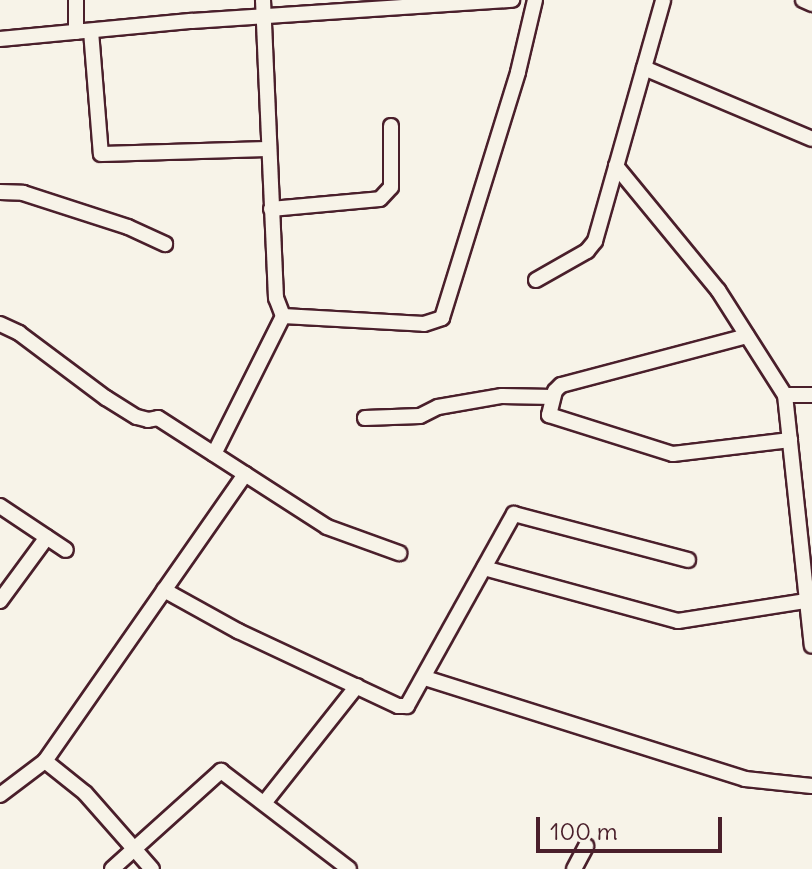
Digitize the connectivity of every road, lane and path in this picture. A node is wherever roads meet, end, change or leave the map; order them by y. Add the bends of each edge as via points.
1 (76, 0) edge
2 (263, 0) edge
3 (512, 0) edge
4 (535, 0) edge
5 (663, 0) edge
6 (803, 0) edge
7 (812, 4) edge
8 (263, 16) junction
9 (83, 31) junction
10 (0, 39) edge
11 (644, 68) junction
12 (391, 126) dead end
13 (812, 139) edge
14 (268, 149) junction
15 (616, 166) junction
16 (0, 192) edge
17 (271, 209) junction
18 (165, 244) dead end
19 (536, 280) dead end
20 (283, 316) junction
21 (0, 324) edge
22 (747, 336) junction
23 (785, 395) junction
24 (812, 395) edge
25 (553, 397) junction
26 (365, 418) dead end
27 (790, 440) junction
28 (214, 454) junction
29 (245, 474) junction
30 (0, 506) edge
31 (47, 537) junction
32 (66, 550) dead end
33 (807, 552) edge
34 (399, 553) dead end
35 (688, 560) dead end
36 (484, 568) junction
37 (164, 590) junction
38 (0, 601) edge
39 (806, 601) junction
40 (812, 646) edge
41 (425, 678) junction
42 (357, 686) junction
43 (45, 761) junction
44 (812, 786) edge
45 (0, 795) edge
46 (265, 802) junction
47 (586, 846) dead end
48 (133, 849) junction
49 (112, 869) edge
50 (152, 869) edge
51 (349, 869) edge
52 (574, 869) edge

1 - 9 street
2 - 8 street
3 - 8 street
4 - 20 street via 442,318 424,324
5 - 11 street
6 - 7 street
8 - 9 street
8 - 14 street
9 - 10 street
9 - 14 street via 101,154
11 - 13 street
11 - 15 street
12 - 17 street via 391,187 380,199
14 - 17 street
15 - 19 street via 592,247
15 - 22 street via 718,290
16 - 18 street via 23,193
17 - 20 street via 276,298
20 - 28 street
21 - 28 street via 137,417 158,418
22 - 23 street
22 - 25 street via 561,385
23 - 24 street
23 - 27 street
25 - 26 street via 502,396 438,407 420,416
25 - 27 street via 551,418 673,454
27 - 33 street
28 - 29 street
29 - 34 street via 327,527
29 - 37 street
30 - 31 street
31 - 32 street
31 - 38 street
33 - 39 street
35 - 36 street via 519,512 508,522
36 - 39 street via 678,621
36 - 41 street
37 - 42 street via 228,627
37 - 43 street
39 - 40 street
41 - 42 street via 407,706
41 - 44 street via 745,779
42 - 46 street
43 - 45 street
43 - 48 street via 85,793
46 - 48 street via 217,772
46 - 51 street
47 - 52 street
48 - 49 street
48 - 50 street

